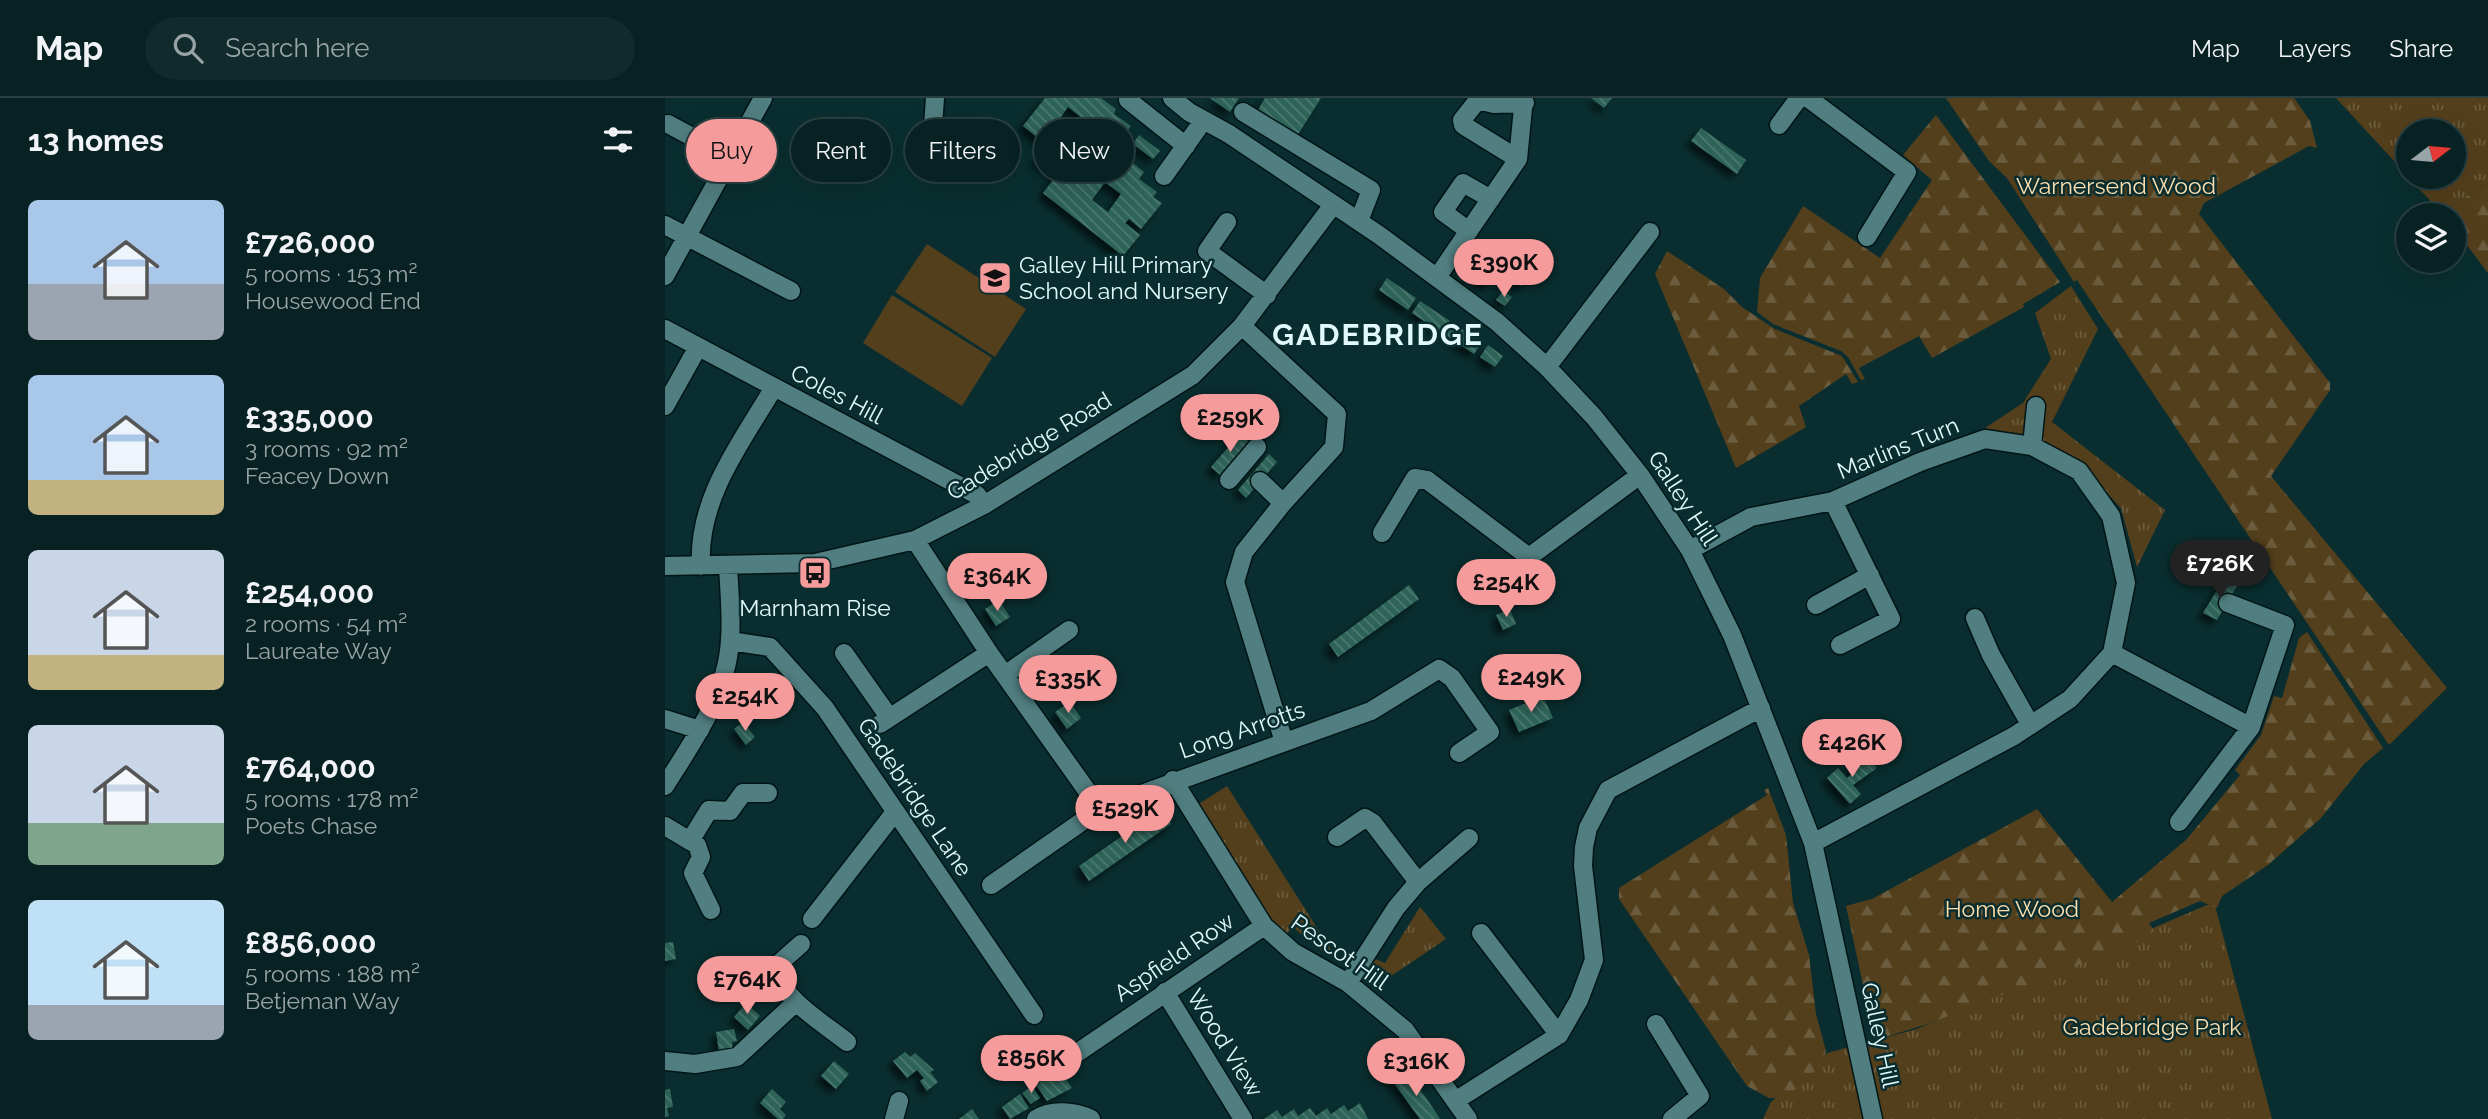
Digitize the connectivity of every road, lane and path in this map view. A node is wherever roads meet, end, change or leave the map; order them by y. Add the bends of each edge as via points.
1 (763, 98) edge
2 (935, 98) edge
3 (1172, 98) edge
4 (1799, 98) edge
5 (1808, 98) edge
6 (1128, 100) dead end
7 (1525, 100) edge
8 (1247, 105) edge
9 (751, 119) edge
10 (934, 119) edge
11 (1203, 121) junction
12 (668, 124) dead end
13 (1779, 125) dead end
14 (686, 134) edge
15 (1229, 134) junction
16 (1186, 146) junction
17 (1518, 159) junction
18 (1164, 176) dead end
19 (716, 182) edge
20 (1491, 199) junction
21 (1333, 205) junction
22 (1359, 221) junction
23 (1227, 222) dead end
24 (665, 225) edge
25 (1469, 231) junction
26 (1650, 232) dead end
27 (687, 236) junction
28 (1867, 237) dead end
29 (665, 276) edge
30 (1438, 276) junction
31 (791, 291) dead end
32 (1267, 295) junction
33 (1242, 326) junction
34 (665, 329) edge
35 (698, 347) junction
36 (1547, 367) junction
37 (773, 389) junction
38 (665, 406) edge
39 (2036, 406) dead end
40 (2032, 446) junction
41 (1257, 447) dead end
42 (1252, 473) junction
43 (1640, 475) junction
44 (1229, 480) dead end
45 (1833, 501) junction
46 (1283, 503) junction
47 (984, 505) junction
48 (1382, 533) dead end
49 (915, 540) junction
50 (1690, 550) junction
51 (728, 565) junction
52 (665, 566) edge
53 (701, 566) junction
54 (1870, 576) junction
55 (2228, 603) dead end
56 (1816, 605) dead end
57 (1975, 618) dead end
58 (1069, 630) dead end
59 (730, 641) junction
60 (1840, 645) dead end
61 (844, 653) dead end
62 (989, 653) junction
63 (2112, 653) junction
64 (1005, 676) junction
65 (1761, 708) junction
66 (665, 719) edge
67 (2030, 724) junction
68 (2251, 727) junction
69 (700, 730) junction
70 (1284, 742) junction
71 (1459, 753) dead end
72 (1173, 780) junction
73 (665, 786) edge
74 (768, 793) dead end
75 (1100, 809) junction
76 (895, 812) junction
77 (2179, 822) dead end
78 (665, 826) edge
79 (1337, 837) dead end
80 (1469, 838) dead end
81 (690, 841) junction
82 (1813, 843) junction
83 (1418, 882) junction
84 (991, 885) dead end
85 (711, 910) dead end
86 (812, 919) dead end
87 (1264, 926) junction
88 (1481, 933) dead end
89 (801, 944) dead end
90 (1347, 983) junction
91 (1165, 992) junction
92 (796, 1002) junction
93 (1034, 1015) dead end
94 (1656, 1024) dead end
95 (1559, 1035) junction
96 (847, 1042) dead end
97 (1077, 1053) dead end
98 (665, 1061) edge
99 (899, 1101) dead end
100 (1455, 1101) junction
101 (1677, 1117) edge
102 (894, 1119) edge
103 (1036, 1119) edge
104 (1091, 1119) edge
105 (1243, 1119) edge
106 (1468, 1119) edge
107 (1873, 1119) edge

1 - 9 street
2 - 10 street
3 - 11 street, Galley Hill
4 - 13 street
5 - 28 street via 1906,172
6 - 16 street
7 - 17 street
7 - 17 street via 1478,100 1462,120 1463,125
8 - 15 street
8 - 22 street via 1371,190
11 - 15 street, Galley Hill
11 - 16 street
12 - 14 street
15 - 21 street, Galley Hill
16 - 18 street
17 - 20 street
19 - 27 street
20 - 25 street
20 - 25 street via 1463,183 1443,212
21 - 22 street, Galley Hill
21 - 32 street, Gadebridge Road
22 - 30 street, Galley Hill
23 - 32 street via 1207,251
24 - 27 street
25 - 30 street
26 - 36 street
27 - 29 street
27 - 31 street
30 - 36 street, Galley Hill
32 - 33 street, Gadebridge Road
33 - 46 street via 1337,414 1334,447
33 - 47 street, Gadebridge Road via 1193,375
34 - 35 street, Coles Hill
35 - 37 street, Coles Hill
35 - 38 street
36 - 43 street, Galley Hill via 1594,416
37 - 47 street, Coles Hill via 977,495
37 - 53 street via 721,476 706,514
39 - 40 street
40 - 45 street, Marlins Turn via 1985,439
40 - 63 street, Marlins Turn via 2079,471 2112,516 2126,583
41 - 42 street
42 - 44 street
42 - 46 street
43 - 48 street via 1529,557 1427,480 1415,478
43 - 50 street, Galley Hill
45 - 50 street, Marlins Turn via 1751,517
45 - 54 street
46 - 70 street via 1244,552 1235,582
47 - 49 street, Gadebridge Road
49 - 51 street, Gadebridge Road via 815,563
49 - 62 street
50 - 65 street, Galley Hill
51 - 53 street, Gadebridge Road
51 - 59 street
52 - 53 street, Gadebridge Road
54 - 56 street
54 - 60 street via 1891,619
55 - 68 street via 2285,625
57 - 67 street
58 - 64 street
59 - 69 street via 720,690
59 - 76 street, Gadebridge Lane via 769,647 825,708
61 - 62 street via 884,721
62 - 64 street
63 - 67 street via 2070,699
63 - 68 street
64 - 75 street
65 - 82 street, Galley Hill
65 - 95 street via 1608,790 1588,828 1584,856 1594,960
66 - 69 street
67 - 82 street via 1975,759
68 - 77 street
69 - 73 street
70 - 71 street, Long Arrotts via 1371,710 1439,669 1453,678 1490,732
70 - 72 street, Long Arrotts
72 - 75 street, Long Arrotts
72 - 87 street, Pescot Hill
74 - 81 street via 743,793 730,811 709,810
75 - 84 street, Long Arrotts
76 - 86 street
76 - 93 street, Gadebridge Lane
78 - 81 street
79 - 83 street via 1365,818
80 - 83 street
81 - 85 street via 697,845 701,857 693,873
82 - 107 street, Galley Hill
83 - 90 street
87 - 90 street, Pescot Hill via 1293,952
87 - 91 street, Aspfield Row
88 - 95 street
89 - 92 street via 774,968
90 - 100 street, Pescot Hill via 1405,1030
91 - 97 street, Aspfield Row
91 - 105 street, Wood View
92 - 96 street
92 - 98 street via 737,1057 695,1064
94 - 101 street via 1700,1096
95 - 100 street
99 - 102 street
100 - 106 street, Pescot Hill
103 - 104 street via 1077,1112

